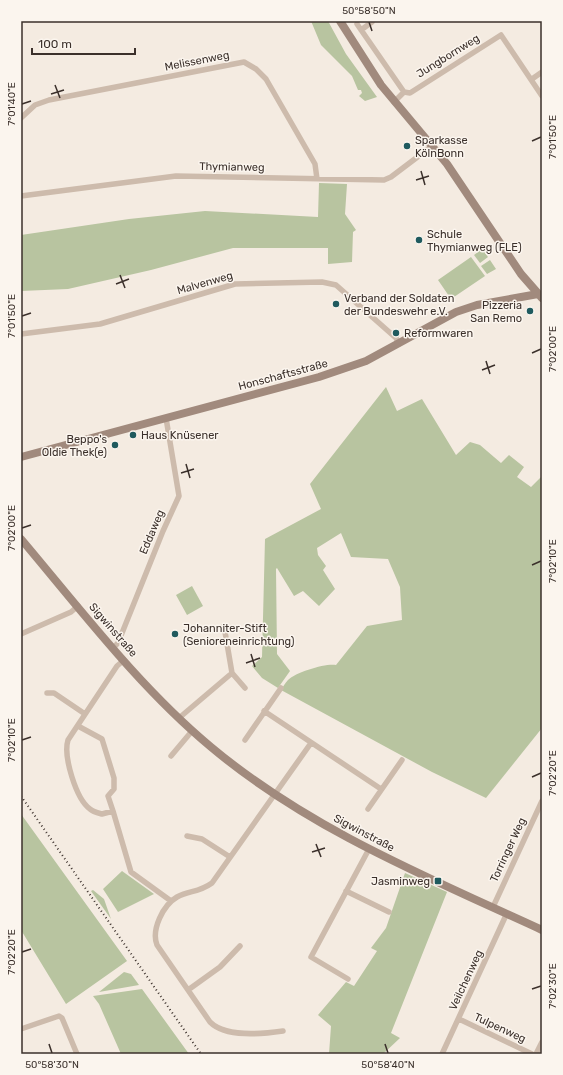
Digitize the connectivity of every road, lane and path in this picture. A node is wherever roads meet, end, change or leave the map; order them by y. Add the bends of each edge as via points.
1 (340, 21) edge
2 (372, 22) dead end
3 (357, 24) dead end
4 (361, 30) junction
5 (542, 72) edge
6 (532, 79) junction
7 (404, 92) junction
8 (542, 96) edge
9 (394, 102) junction
10 (21, 118) edge
11 (432, 146) junction
12 (318, 179) junction
13 (21, 196) edge
14 (541, 295) edge
15 (21, 334) edge
16 (399, 344) junction
17 (166, 418) junction
18 (21, 457) edge
19 (21, 539) edge
20 (78, 606) junction
21 (224, 626) dead end
22 (21, 634) edge
23 (113, 648) junction
24 (124, 660) junction
25 (232, 673) junction
26 (245, 688) dead end
27 (281, 688) dead end
28 (47, 693) dead end
29 (264, 711) junction
30 (85, 714) junction
31 (179, 718) junction
32 (78, 726) junction
33 (192, 731) junction
34 (245, 740) dead end
35 (311, 743) junction
36 (171, 756) dead end
37 (402, 760) dead end
38 (381, 789) junction
39 (275, 795) junction
40 (542, 801) edge
41 (368, 809) dead end
42 (113, 811) junction
43 (187, 836) dead end
44 (369, 849) junction
45 (230, 857) junction
46 (346, 891) junction
47 (171, 901) junction
48 (493, 907) junction
49 (389, 912) dead end
50 (507, 913) junction
51 (542, 930) edge
52 (240, 946) dead end
53 (348, 979) dead end
54 (188, 990) junction
55 (459, 1019) junction
56 (21, 1029) edge
57 (283, 1031) dead end
58 (542, 1042) edge
59 (78, 1054) edge
60 (442, 1054) edge
61 (532, 1054) edge
62 (536, 1054) edge

1 - 9 street
2 - 4 street
3 - 4 street
4 - 7 street
5 - 6 street
6 - 7 street, Jungbornweg via 501,35 410,93
6 - 8 street, Jungbornweg
7 - 9 street
9 - 11 street
10 - 12 street, Melissenweg via 35,105 49,100 244,62 266,79 315,164
11 - 12 street, Thymianweg via 384,180
11 - 14 street via 447,164 521,274
12 - 13 street, Thymianweg via 176,176
14 - 16 street, Honschaftsstraße via 467,309 436,322
15 - 16 street, Malvenweg via 100,324 235,284 322,282 336,285 396,338
16 - 17 street, Honschaftsstraße via 366,361 326,375
17 - 18 street, Honschaftsstraße
17 - 23 street, Eddaweg via 178,496 118,643
19 - 20 street, Sigwinstraße
20 - 22 street via 71,612
20 - 23 street, Sigwinstraße
21 - 25 street
23 - 24 street, Sigwinstraße
24 - 30 street via 117,666
24 - 31 street, Sigwinstraße
25 - 26 street
25 - 31 street
27 - 29 street
28 - 30 street via 54,693
29 - 34 street
29 - 35 street
30 - 32 street
31 - 33 street, Sigwinstraße
32 - 42 street via 102,739 114,778 114,789 108,796
32 - 42 street via 68,740 66,748 67,761 81,800 90,810 102,814
33 - 36 street
33 - 39 street, Sigwinstraße
35 - 38 street
35 - 39 street
37 - 38 street
38 - 41 street
39 - 44 street, Sigwinstraße
39 - 45 street
40 - 48 street, Torringer Weg
42 - 47 street via 131,872
43 - 45 street via 202,839
44 - 46 street
44 - 48 street, Sigwinstraße
45 - 47 street via 212,883 202,890 184,894
46 - 49 street
46 - 53 street via 311,956
47 - 54 street via 158,923 154,939
48 - 50 street, Sigwinstraße
50 - 51 street, Sigwinstraße
50 - 55 street, Veilchenweg
52 - 54 street via 220,967
54 - 57 street via 216,1029 260,1034
55 - 60 street, Veilchenweg
55 - 61 street, Tulpenweg
56 - 59 street via 59,1016
58 - 62 street

